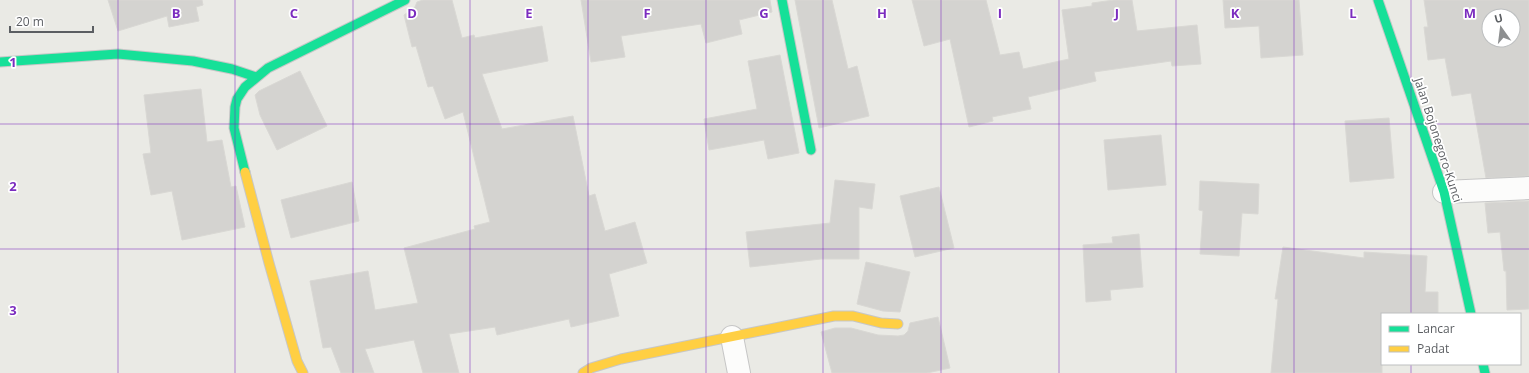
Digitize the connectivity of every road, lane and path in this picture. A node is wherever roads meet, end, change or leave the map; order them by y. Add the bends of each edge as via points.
1 (405, 0) edge
2 (782, 0) edge
3 (1378, 0) edge
4 (0, 62) edge
5 (256, 77) junction
6 (811, 150) dead end
7 (1529, 188) edge
8 (1444, 192) junction
9 (1472, 313) edge
10 (898, 324) dead end
11 (732, 337) junction
12 (303, 373) edge
13 (583, 373) edge
14 (739, 373) edge

1 - 5 street via 268,68
2 - 6 street
3 - 8 street, Jalan Bojonegoro-Kunci
4 - 5 street via 118,54 193,61
5 - 12 street via 239,93 234,109 234,128 268,263 297,361
7 - 8 street
8 - 9 street, Jalan Bojonegoro-Kunci
10 - 11 street via 853,316 834,316
11 - 13 street via 621,359
11 - 14 street

